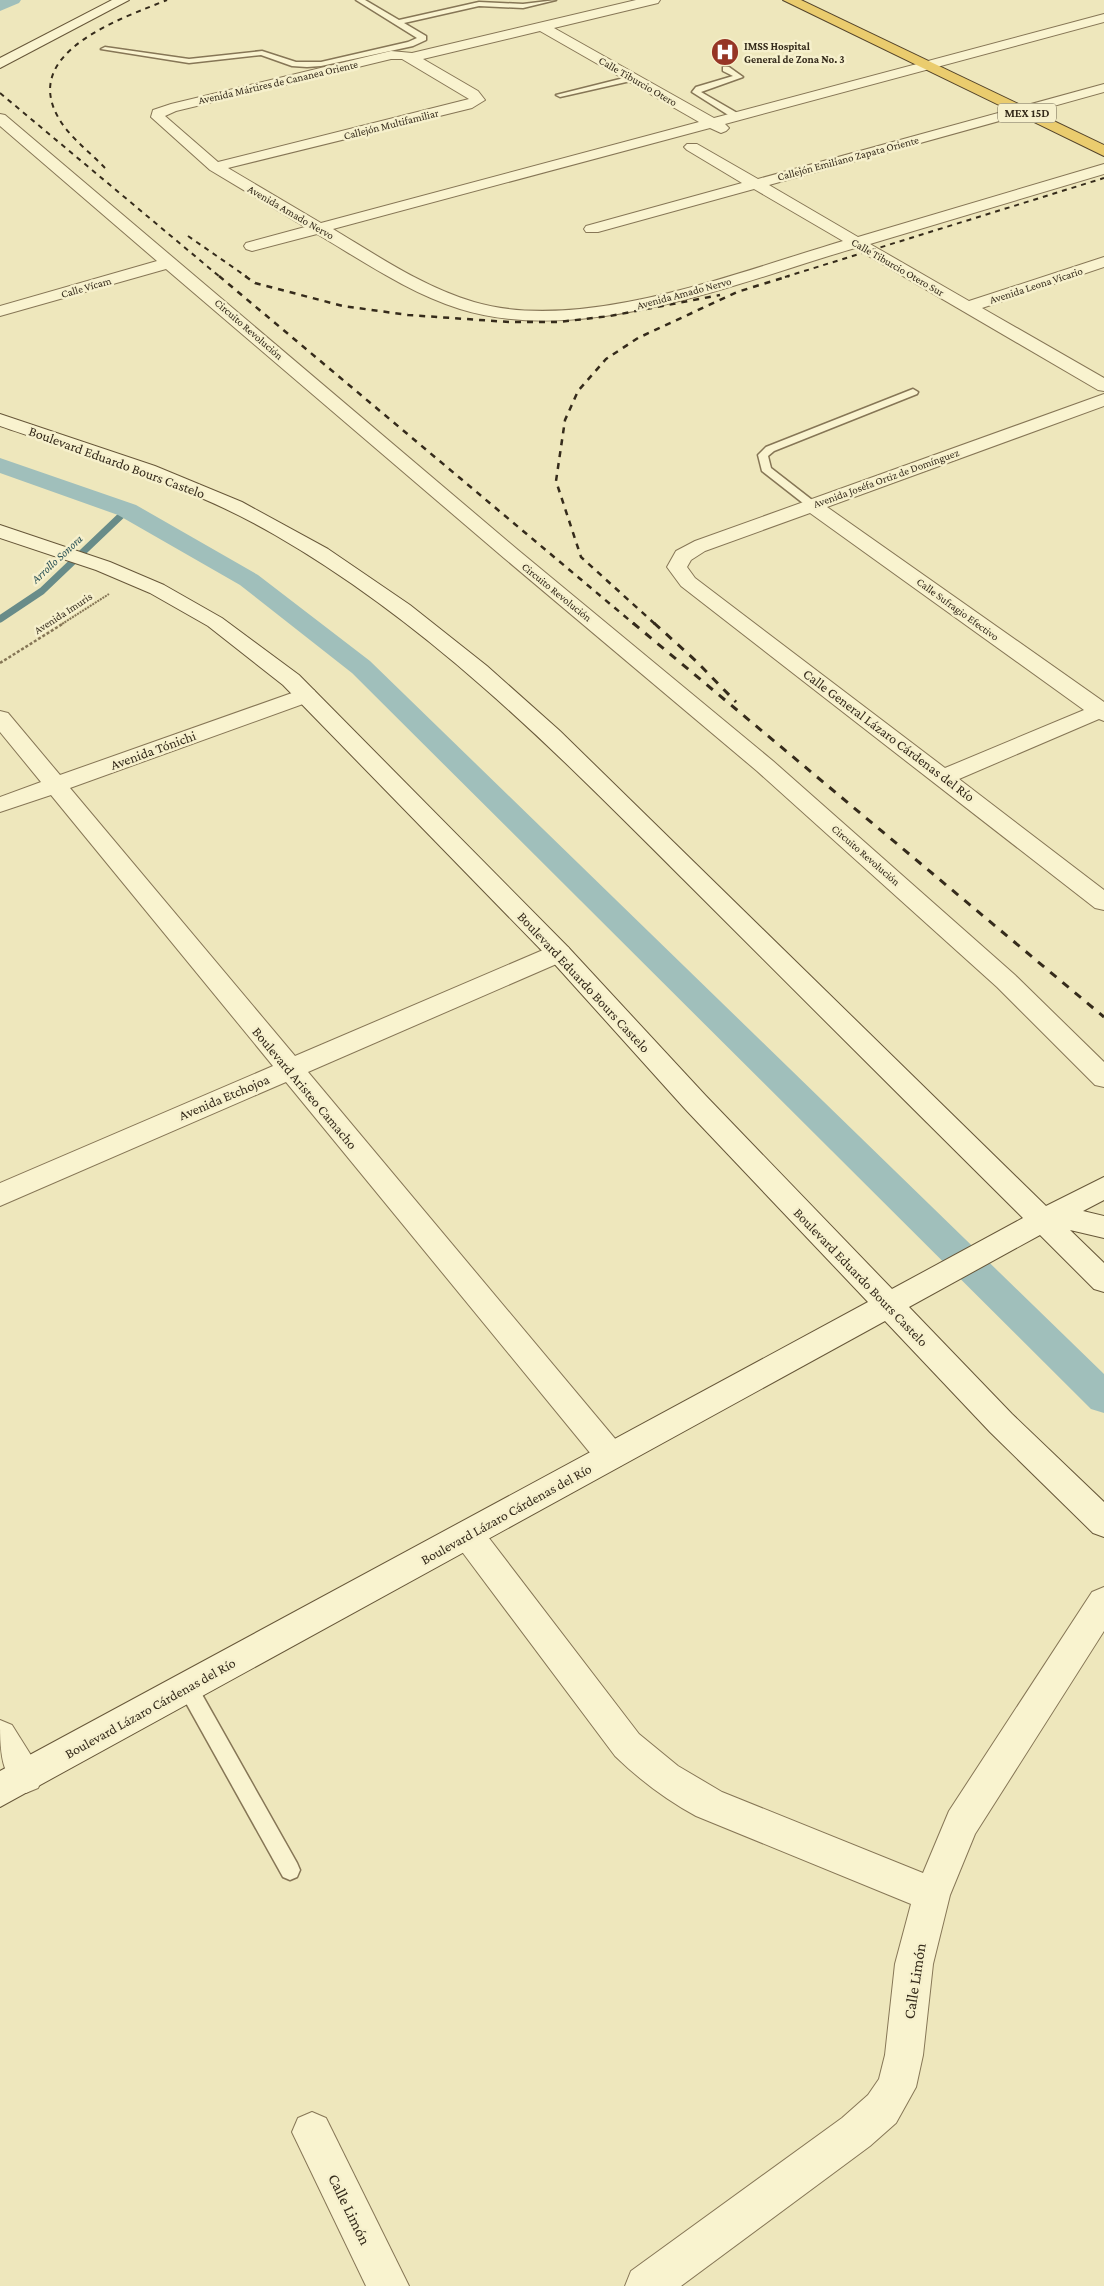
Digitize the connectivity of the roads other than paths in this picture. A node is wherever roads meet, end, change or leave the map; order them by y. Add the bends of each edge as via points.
1 (100, 0) edge
2 (122, 0) edge
3 (360, 0) edge
4 (552, 0) edge
5 (653, 0) edge
6 (790, 0) edge
7 (630, 2) edge
8 (1104, 18) edge
9 (398, 22) junction
10 (542, 27) junction
11 (105, 49) dead end
12 (0, 50) edge
13 (405, 56) junction
14 (0, 64) edge
15 (926, 64) junction
16 (726, 69) dead end
17 (949, 75) junction
18 (632, 78) junction
19 (921, 83) dead end
20 (1104, 88) edge
21 (560, 95) dead end
22 (1021, 111) junction
23 (158, 113) joint
24 (736, 116) junction
25 (0, 118) edge
26 (712, 123) junction
27 (692, 147) junction
28 (1104, 151) edge
29 (673, 152) dead end
30 (573, 161) junction
31 (215, 167) junction
32 (1104, 168) edge
33 (592, 170) dead end
34 (754, 184) junction
35 (318, 228) junction
36 (592, 229) dead end
37 (855, 243) junction
38 (252, 246) dead end
39 (171, 262) junction
40 (1104, 262) edge
41 (967, 307) junction
42 (0, 312) edge
43 (1104, 386) edge
44 (913, 392) dead end
45 (1104, 400) edge
46 (0, 420) edge
47 (812, 505) junction
48 (0, 531) edge
49 (676, 567) joint
50 (306, 695) junction
51 (1103, 711) edge
52 (0, 718) edge
53 (944, 777) junction
54 (55, 786) junction
55 (0, 805) edge
56 (1104, 902) edge
57 (559, 953) junction
58 (289, 1070) junction
59 (1104, 1078) edge
60 (1104, 1187) edge
61 (0, 1195) edge
62 (1048, 1218) junction
63 (1104, 1227) edge
64 (1104, 1281) edge
65 (900, 1300) junction
66 (611, 1456) junction
67 (1104, 1523) edge
68 (468, 1534) junction
69 (1104, 1602) edge
70 (188, 1688) junction
71 (0, 1736) edge
72 (13, 1783) edge
73 (290, 1870) dead end
74 (932, 1895) junction
75 (312, 2132) dead end
76 (388, 2286) edge
77 (646, 2286) edge

1 - 12 street
2 - 14 street
3 - 9 lane
4 - 9 lane via 523,6 479,4
5 - 7 street, Avenida Mártires de Cananea Oriente
6 - 15 highway, MEX 15D
7 - 10 street, Avenida Mártires de Cananea Oriente
8 - 15 street
9 - 11 lane via 424,38 322,64 295,64 262,53 189,61
10 - 13 street, Avenida Mártires de Cananea Oriente
10 - 18 street, Calle Tiburcio Otero
13 - 23 street, Avenida Mártires de Cananea Oriente
13 - 31 street, Callejón Multifamiliar via 473,94 478,100
15 - 17 highway, MEX 15D
15 - 24 street
16 - 24 lane via 739,77 696,92
17 - 19 street
17 - 22 highway, MEX 15D
18 - 21 lane
18 - 26 street, Calle Tiburcio Otero
20 - 22 street, Callejón Emiliano Zapata Oriente
22 - 28 highway, MEX 15D
22 - 34 street, Callejón Emiliano Zapata Oriente
23 - 31 street, Avenida Amado Nervo via 160,119
24 - 26 street
25 - 39 street, Circuito Revolución
26 - 27 street, Calle Tiburcio Otero via 734,135
26 - 30 street
27 - 29 street
27 - 34 street, Calle Tiburcio Otero Sur
30 - 33 street
30 - 35 street
31 - 35 street, Avenida Amado Nervo
32 - 37 street, Avenida Amado Nervo
34 - 36 street, Callejón Emiliano Zapata Oriente
34 - 37 street, Calle Tiburcio Otero Sur
35 - 37 street, Avenida Amado Nervo via 437,295 484,310 540,314 598,312 656,302
35 - 38 street
37 - 41 street, Calle Tiburcio Otero Sur
39 - 42 street, Calle Vícam
39 - 59 street, Circuito Revolución via 511,554 765,766 1006,981
40 - 41 street, Avenida Leona Vicario
41 - 43 street, Calle Tiburcio Otero Sur
44 - 47 lane via 770,449 763,455 766,469
45 - 47 street, Avenida Joséfa Ortiz de Domínguez
46 - 62 street, Boulevard Eduardo Bours Castelo via 169,478 236,506 333,562 438,636 552,736
47 - 49 street, Avenida Joséfa Ortiz de Domínguez via 687,552
47 - 51 street, Calle Sufragio Efectivo
48 - 50 street, Boulevard Eduardo Bours Castelo via 135,578 177,599 276,667
49 - 53 street, Calle General Lázaro Cárdenas del Río via 688,582
50 - 54 street, Avenida Tónichi
50 - 57 street, Boulevard Eduardo Bours Castelo
51 - 53 street
52 - 54 street, Boulevard Aristeo Camacho
53 - 56 street, Calle General Lázaro Cárdenas del Río
54 - 55 street, Avenida Tónichi
54 - 58 street, Boulevard Aristeo Camacho
57 - 58 street, Avenida Etchojoa
57 - 65 street, Boulevard Eduardo Bours Castelo via 696,1104
58 - 61 street, Avenida Etchojoa
58 - 66 street, Boulevard Aristeo Camacho
60 - 62 street, Boulevard Lázaro Cárdenas del Río
62 - 63 street
62 - 64 street, Boulevard Eduardo Bours Castelo
62 - 65 street, Boulevard Lázaro Cárdenas del Río
65 - 66 street, Boulevard Lázaro Cárdenas del Río
65 - 67 street, Boulevard Eduardo Bours Castelo via 1001,1423
66 - 68 street, Boulevard Lázaro Cárdenas del Río
68 - 70 street, Boulevard Lázaro Cárdenas del Río
68 - 74 street via 627,1745 654,1771 677,1788 709,1804
69 - 74 street, Calle Limón via 962,1823
70 - 72 street, Boulevard Lázaro Cárdenas del Río
70 - 73 lane
71 - 72 street
74 - 77 street, Calle Limón via 914,1964 904,2055 896,2087 882,2109 856,2132
75 - 76 street, Calle Limón

